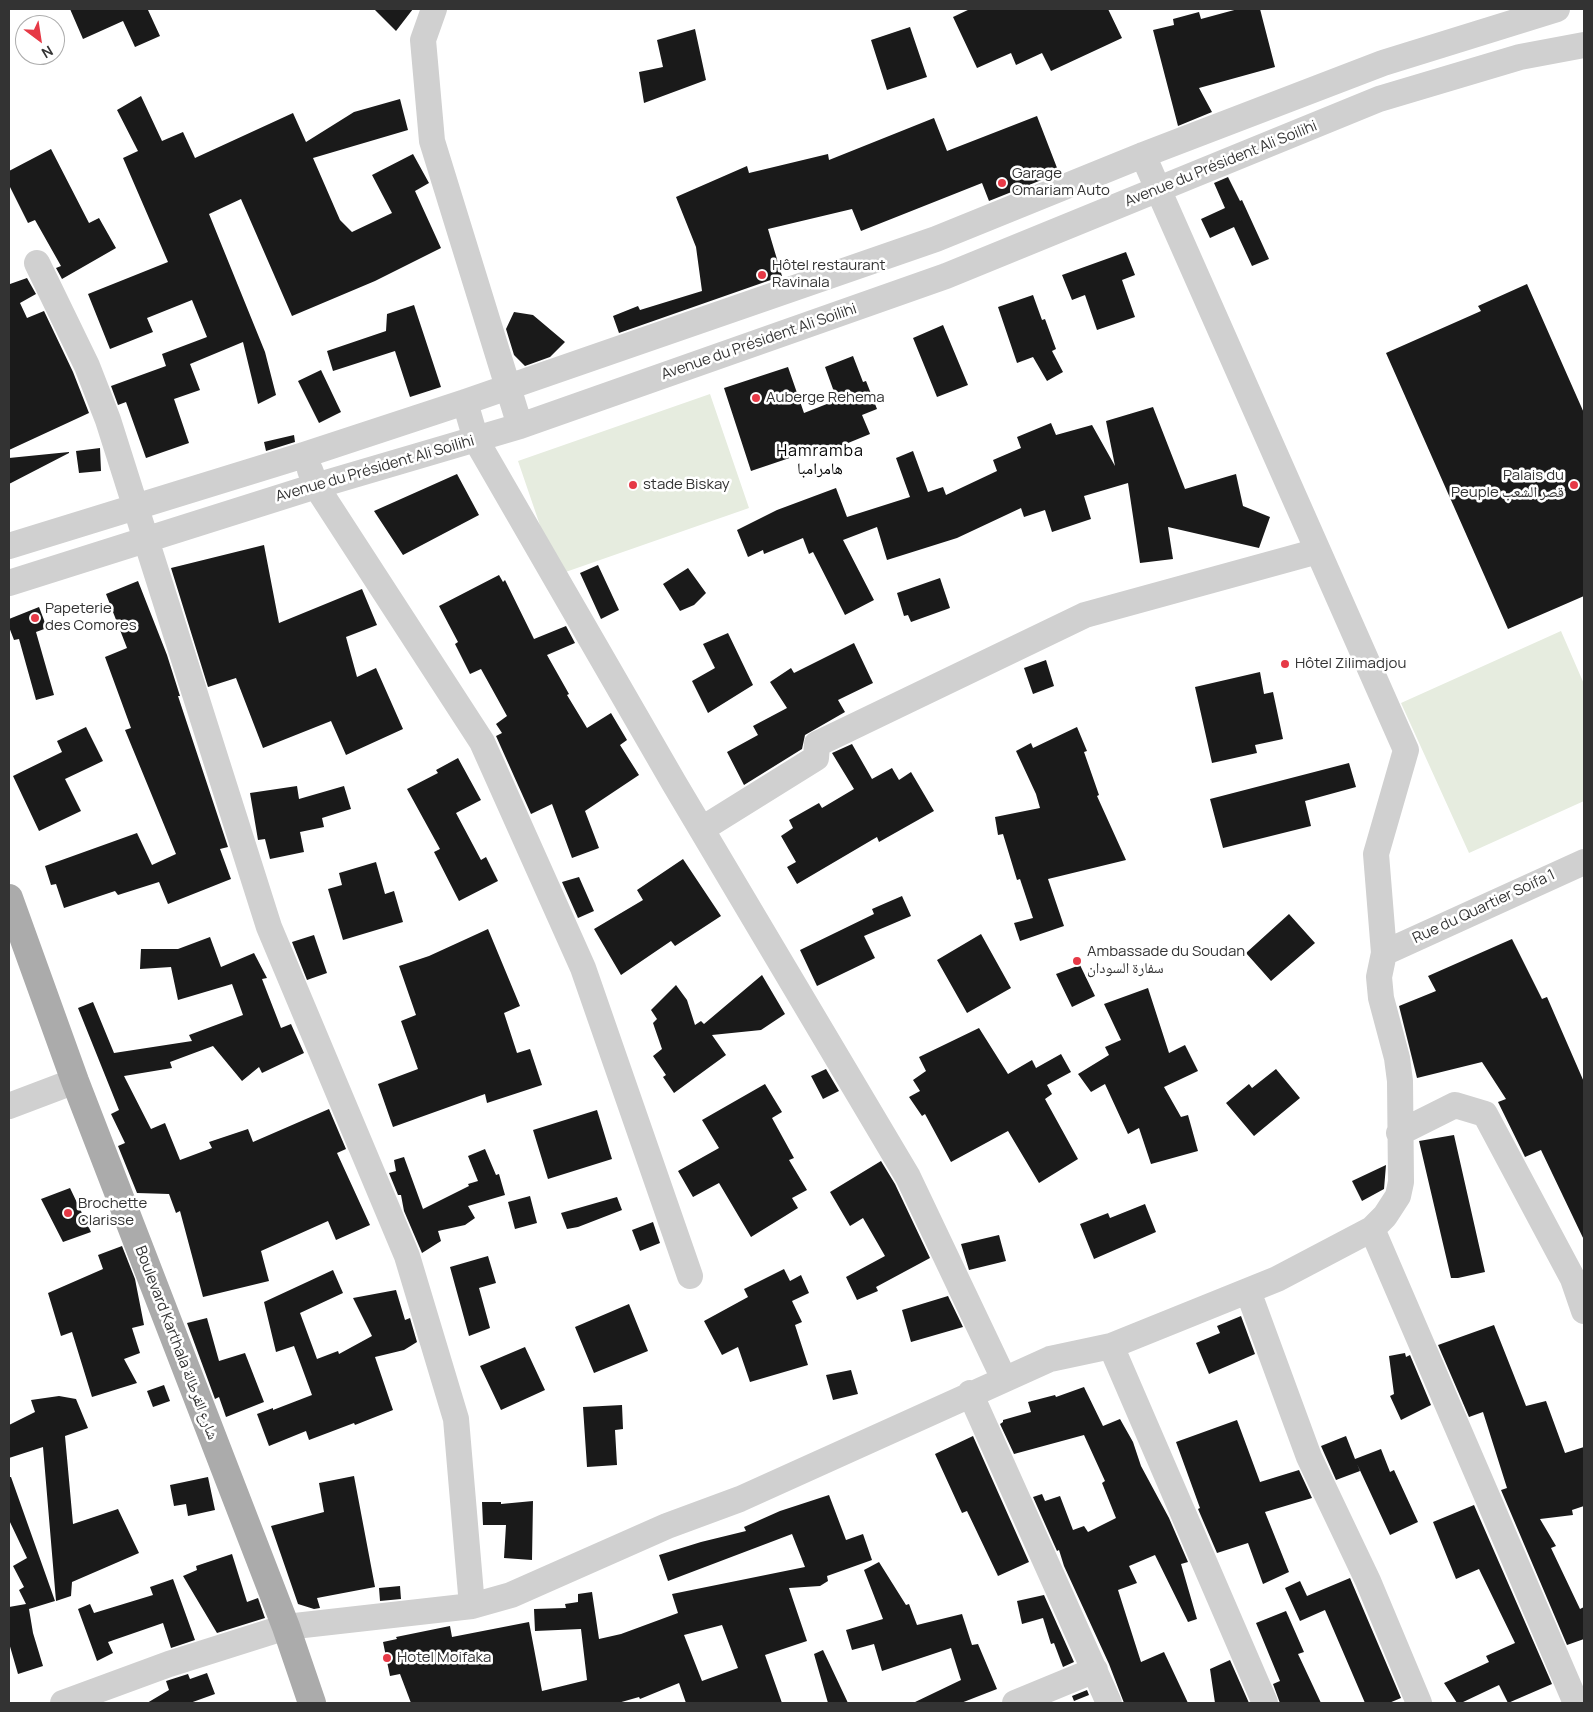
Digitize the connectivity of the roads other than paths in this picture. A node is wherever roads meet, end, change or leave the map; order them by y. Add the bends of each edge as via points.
1 (434, 9) edge
2 (1557, 9) edge
3 (1584, 45) edge
4 (1143, 154) junction
5 (1158, 189) junction
6 (37, 262) dead end
7 (510, 386) junction
8 (465, 402) junction
9 (520, 426) junction
10 (476, 440) junction
11 (304, 455) junction
12 (316, 486) junction
13 (135, 508) junction
14 (146, 539) junction
15 (9, 546) edge
16 (1318, 551) junction
17 (9, 583) edge
18 (702, 829) junction
19 (1584, 862) edge
20 (9, 898) edge
21 (1384, 953) junction
22 (75, 1082) junction
23 (9, 1106) edge
24 (1400, 1134) junction
25 (1372, 1229) junction
26 (690, 1276) dead end
27 (1578, 1279) edge
28 (1248, 1291) junction
29 (1584, 1311) edge
30 (1110, 1346) junction
31 (1004, 1379) junction
32 (970, 1393) junction
33 (472, 1606) junction
34 (286, 1627) junction
35 (1095, 1670) junction
36 (62, 1703) edge
37 (312, 1703) edge
38 (1014, 1703) edge
39 (1109, 1703) edge
40 (1265, 1703) edge
41 (1419, 1703) edge
42 (1576, 1703) edge

1 - 7 street via 423,40 432,141
2 - 4 street via 1383,63
3 - 5 street, Avenue du Président Ali Soilihi via 1520,57 1379,99
4 - 5 street
4 - 7 street via 936,239
5 - 9 street, Avenue du Président Ali Soilihi via 946,276
5 - 16 street
6 - 13 street via 92,378
7 - 8 street
7 - 9 street
8 - 10 street
8 - 11 street
9 - 10 street, Avenue du Président Ali Soilihi
10 - 12 street, Avenue du Président Ali Soilihi
10 - 18 street
11 - 12 street
11 - 13 street
12 - 14 street, Avenue du Président Ali Soilihi
12 - 26 street via 482,742 583,968
13 - 14 street
13 - 15 street
14 - 17 street, Avenue du Président Ali Soilihi
14 - 33 street via 269,927 407,1256 456,1420
16 - 18 street via 1086,615 817,744 816,758
16 - 21 street via 1406,750 1376,854
18 - 31 street via 908,1176
19 - 21 street, Rue du Quartier Soifa 1
20 - 22 main road, Boulevard Karthala شارع القرطالة
21 - 24 street via 1379,977 1381,998 1397,1058
22 - 23 street
22 - 34 main road, Boulevard Karthala شارع القرطالة
24 - 25 street via 1402,1165 1398,1196
24 - 27 street via 1455,1105 1485,1114
25 - 28 street via 1318,1260
25 - 42 street
27 - 29 street
28 - 30 street
28 - 41 street via 1309,1457 1368,1581
30 - 31 street via 1050,1359
30 - 40 street
31 - 32 street
32 - 33 street via 740,1499 668,1526 510,1595
32 - 35 street
33 - 34 street
34 - 36 street via 168,1664
34 - 37 main road, Boulevard Karthala شارع القرطالة
35 - 38 street
35 - 39 street

